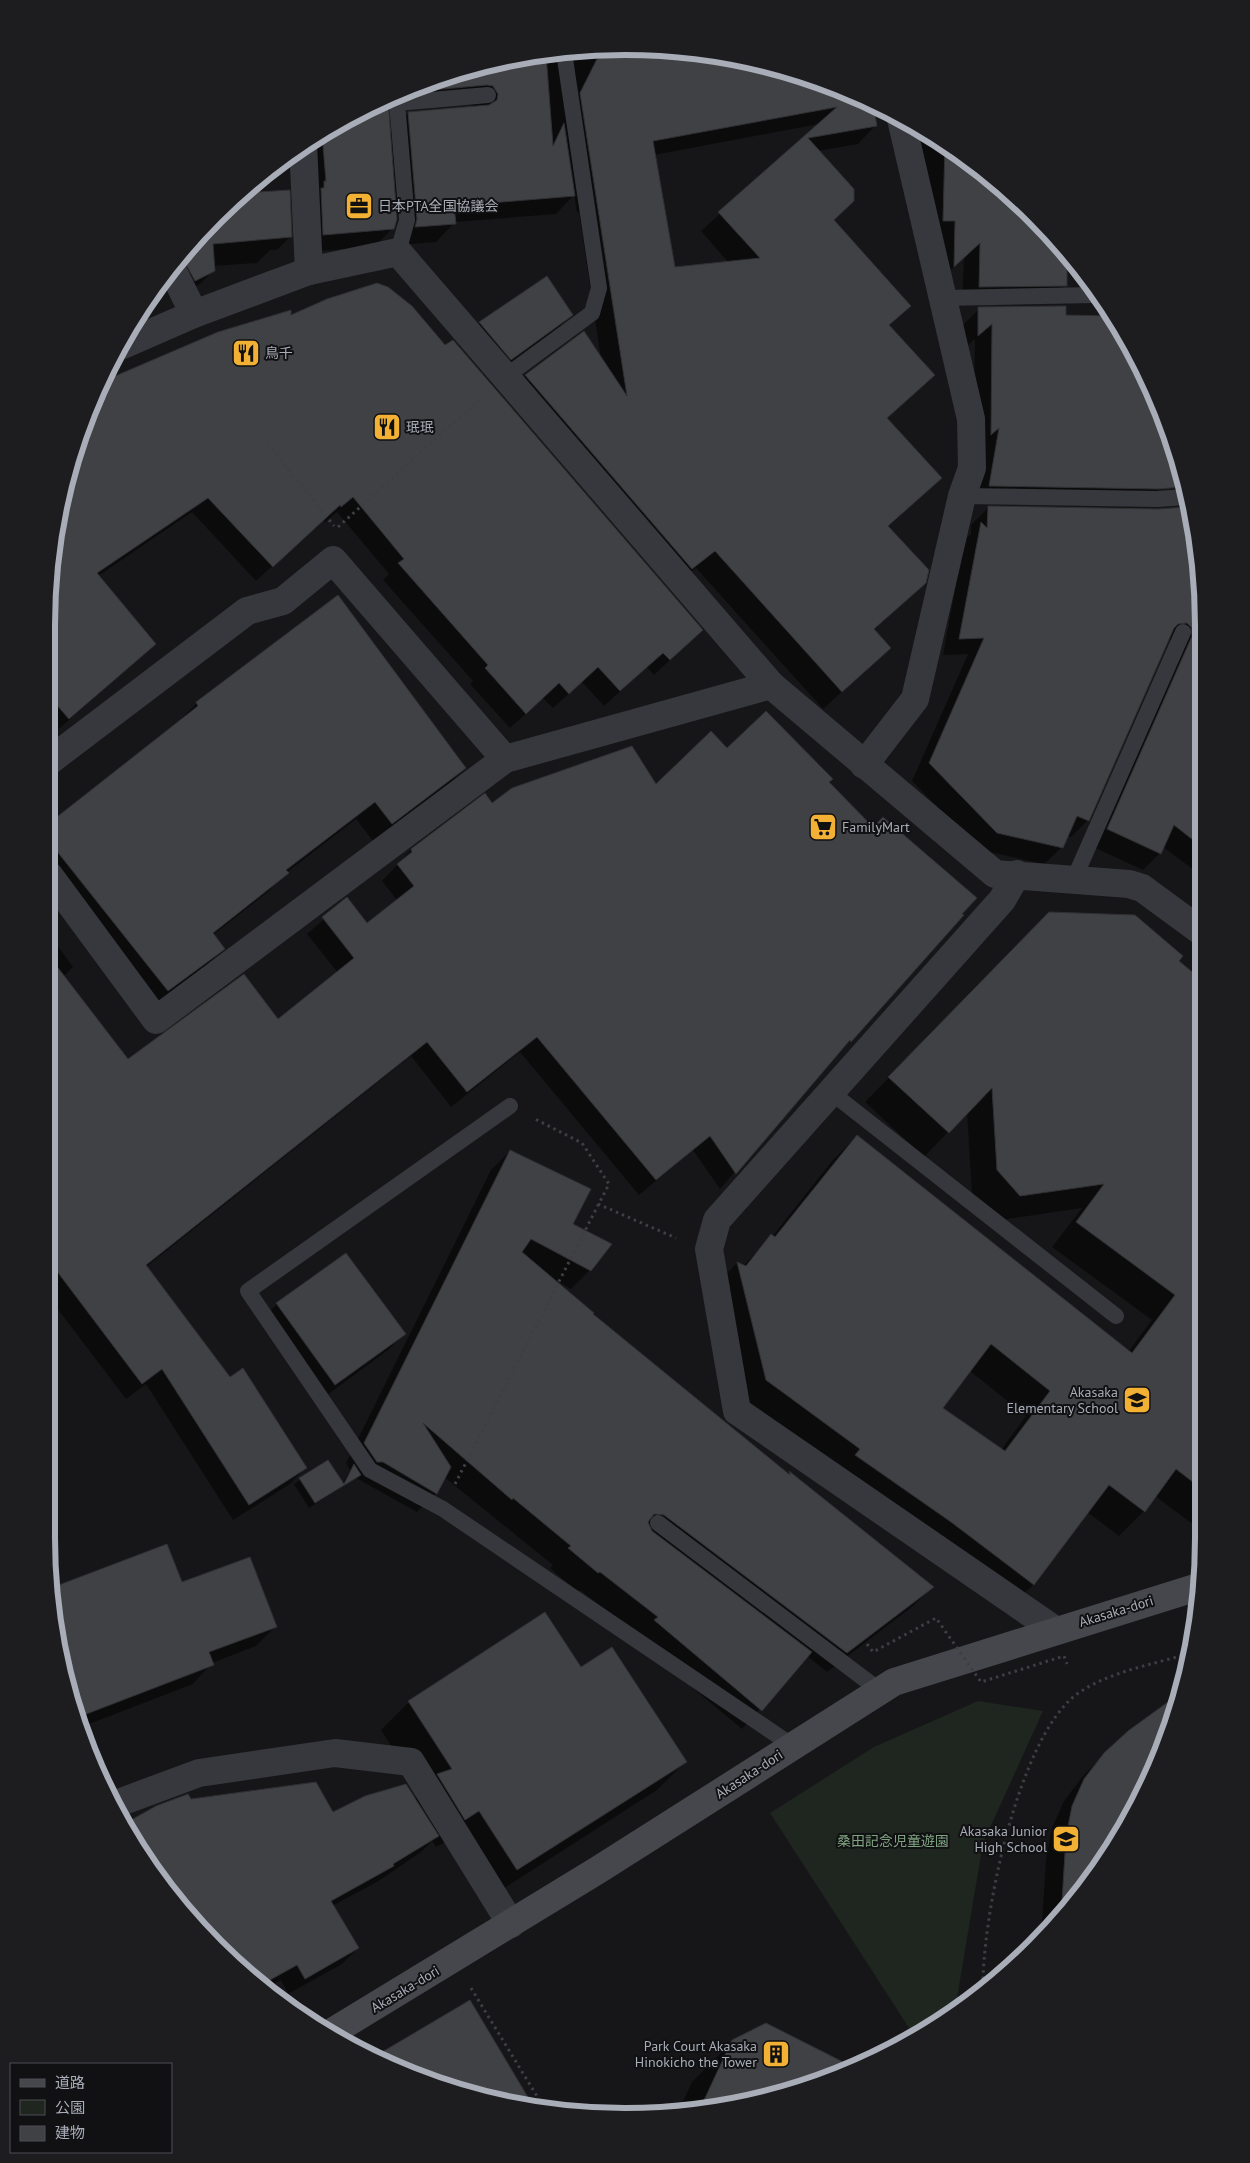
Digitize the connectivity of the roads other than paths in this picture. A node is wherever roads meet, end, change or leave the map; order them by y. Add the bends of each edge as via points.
1 (565, 58) edge
2 (488, 95) dead end
3 (903, 127) edge
4 (303, 154) edge
5 (398, 252) junction
6 (309, 272) junction
7 (175, 275) edge
8 (1090, 295) edge
9 (944, 298) junction
10 (194, 314) junction
11 (130, 342) edge
12 (505, 377) junction
13 (962, 496) junction
14 (1180, 497) edge
15 (1183, 632) dead end
16 (771, 685) junction
17 (55, 748) edge
18 (505, 759) junction
19 (864, 765) junction
20 (1017, 874) junction
21 (1074, 879) junction
22 (55, 884) edge
23 (1195, 927) edge
24 (832, 1093) junction
25 (510, 1106) road end
26 (1116, 1316) dead end
27 (658, 1523) dead end
28 (1193, 1588) edge
29 (1055, 1630) junction
30 (879, 1690) junction
31 (793, 1746) junction
32 (120, 1802) edge
33 (512, 1924) junction
34 (337, 2030) edge

1 - 12 lane via 599,288 592,313
2 - 5 lane via 397,103 407,220
3 - 9 street
4 - 6 street
5 - 6 street
5 - 12 street
6 - 10 street
7 - 10 street
8 - 9 lane
9 - 13 street via 971,419 972,468
10 - 11 street
12 - 16 street
13 - 14 lane
13 - 19 street via 915,699
15 - 21 lane
16 - 18 street
16 - 19 street
17 - 18 street via 247,611 282,601 332,560
18 - 22 street via 156,1020
19 - 20 street via 996,874
20 - 21 street
20 - 24 street via 1002,900
21 - 23 street via 1142,888
24 - 26 lane
24 - 29 street via 717,1220 709,1252 737,1411
25 - 31 lane via 248,1292 370,1470 442,1509
27 - 30 lane
28 - 29 main road, Akasaka-dori
29 - 30 main road, Akasaka-dori via 910,1676
30 - 31 main road, Akasaka-dori
31 - 33 main road, Akasaka-dori
32 - 33 street via 199,1773 325,1754 411,1762
33 - 34 main road, Akasaka-dori

